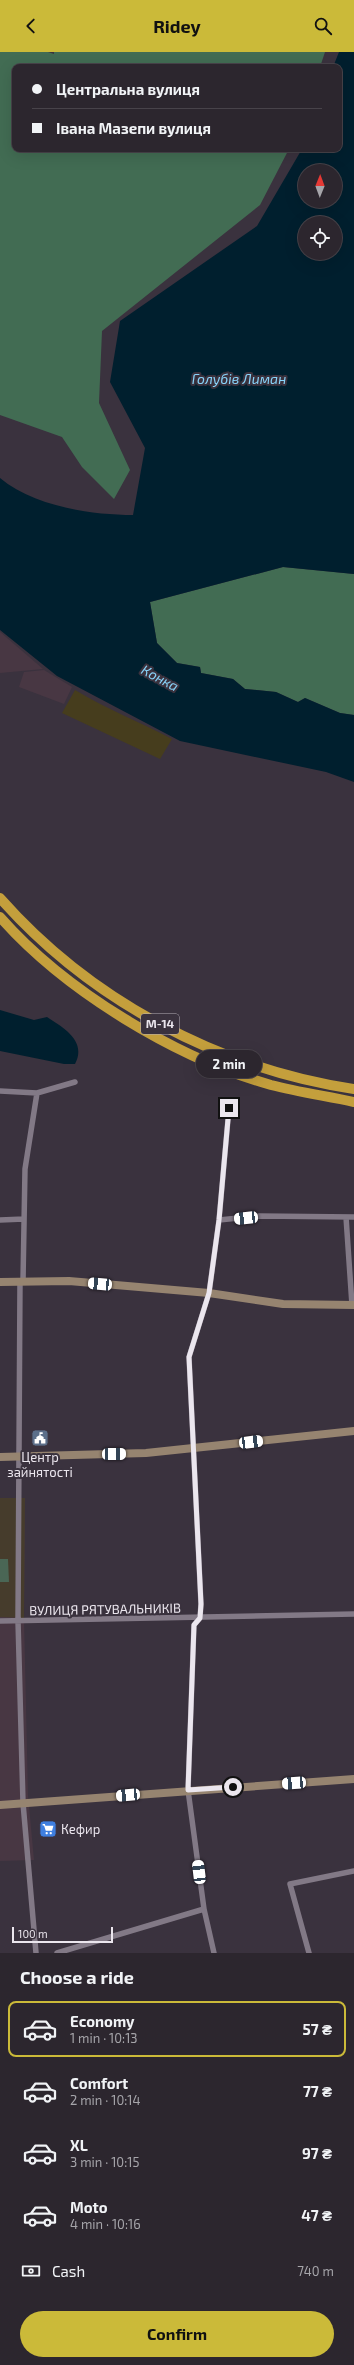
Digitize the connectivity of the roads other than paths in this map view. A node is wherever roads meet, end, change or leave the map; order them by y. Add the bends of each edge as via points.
1 (0, 898) edge
2 (0, 917) edge
3 (75, 1082) dead end
4 (354, 1089) edge
5 (0, 1091) edge
6 (37, 1093) junction
7 (354, 1102) edge
8 (229, 1108) dead end
9 (346, 1217) junction
10 (354, 1217) edge
11 (24, 1219) junction
12 (0, 1220) edge
13 (219, 1220) junction
14 (21, 1281) junction
15 (0, 1282) edge
16 (209, 1293) junction
17 (353, 1305) edge
18 (354, 1431) edge
19 (192, 1449) junction
20 (20, 1456) junction
21 (0, 1457) edge
22 (354, 1614) edge
23 (200, 1618) junction
24 (0, 1621) edge
25 (18, 1621) junction
26 (354, 1779) edge
27 (188, 1790) junction
28 (23, 1803) junction
29 (0, 1805) edge
30 (354, 1872) edge
31 (204, 1909) junction
32 (36, 1953) edge
33 (57, 1953) edge
34 (214, 1953) edge
35 (309, 1953) edge

1 - 4 highway, М-14 via 56,954 141,1014 189,1039 276,1072
2 - 7 highway, М-14 via 44,960 91,996 145,1031 190,1054 270,1085
3 - 6 street
5 - 6 street
6 - 11 street via 24,1168
8 - 13 street
9 - 10 street
9 - 13 street via 259,1216
9 - 17 street
11 - 12 street
11 - 14 street
13 - 16 street
14 - 15 street
14 - 16 street via 68,1281
14 - 20 street
16 - 17 street via 283,1304
16 - 19 street via 189,1357
18 - 19 street
19 - 20 street via 146,1453
19 - 23 street
20 - 21 street
20 - 25 street
22 - 23 street, ВУЛИЦЯ РЯТУВАЛЬНИКІВ
23 - 25 street, ВУЛИЦЯ РЯТУВАЛЬНИКІВ
23 - 27 street via 194,1625
24 - 25 street, ВУЛИЦЯ РЯТУВАЛЬНИКІВ
25 - 28 street
26 - 27 street
27 - 28 street
27 - 31 street
28 - 29 street
28 - 32 street
30 - 35 street via 290,1884
31 - 33 street
31 - 34 street

